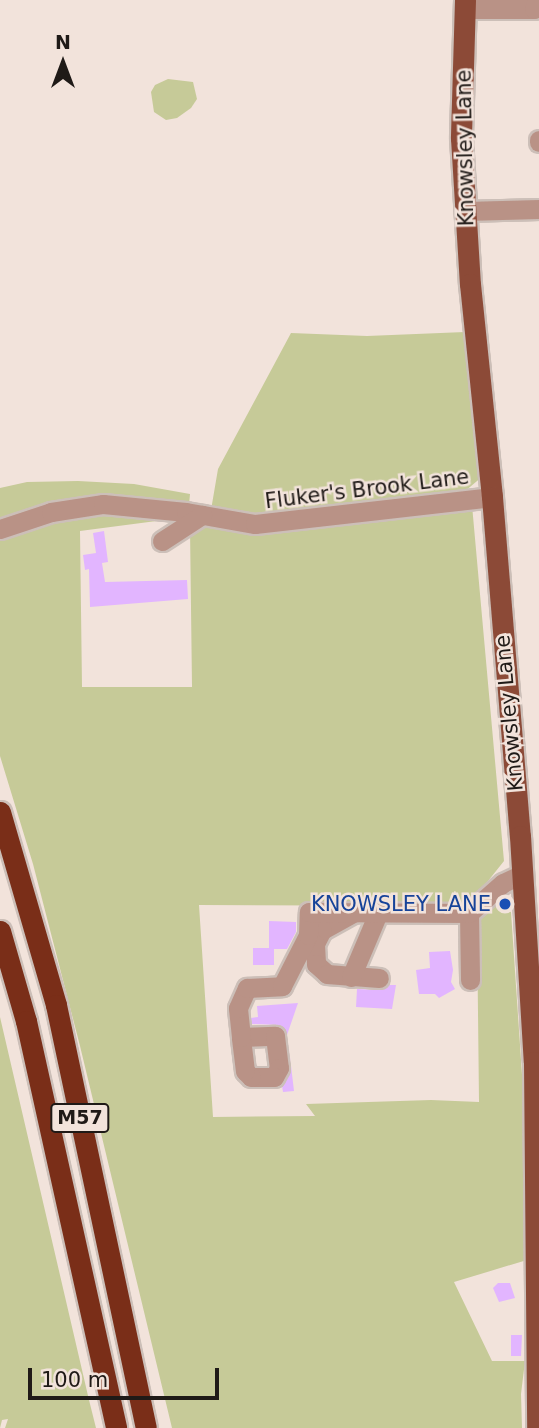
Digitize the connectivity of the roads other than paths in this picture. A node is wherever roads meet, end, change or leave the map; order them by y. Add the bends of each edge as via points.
1 (537, 0) edge
2 (465, 5) edge
3 (539, 209) edge
4 (465, 211) junction
5 (492, 497) junction
6 (202, 515) junction
7 (0, 528) edge
8 (162, 541) dead end
9 (0, 812) edge
10 (522, 874) junction
11 (354, 912) junction
12 (378, 913) junction
13 (469, 914) junction
14 (0, 931) edge
15 (351, 977) junction
16 (379, 978) dead end
17 (470, 980) dead end
18 (241, 1037) dead end
19 (538, 1266) edge
20 (116, 1428) edge
21 (146, 1428) edge
22 (537, 1428) edge

1 - 2 street via 534,9
2 - 4 main road, Knowsley Lane via 461,138
3 - 4 street
4 - 5 main road, Knowsley Lane
5 - 6 street, Fluker's Brook Lane via 255,524
5 - 10 main road, Knowsley Lane
6 - 7 street, Fluker's Brook Lane via 103,504 51,512
6 - 8 street
9 - 21 highway, M57 via 56,1005
10 - 13 street via 503,883
10 - 19 main road, Knowsley Lane via 534,1062
11 - 12 street
11 - 15 street via 322,930 314,951 322,972
11 - 18 street via 309,912 308,935 282,986 247,988 241,996
12 - 13 street
12 - 15 street
13 - 17 street
14 - 20 highway, M57 via 26,1021
15 - 16 street
19 - 22 main road, Knowsley Lane

